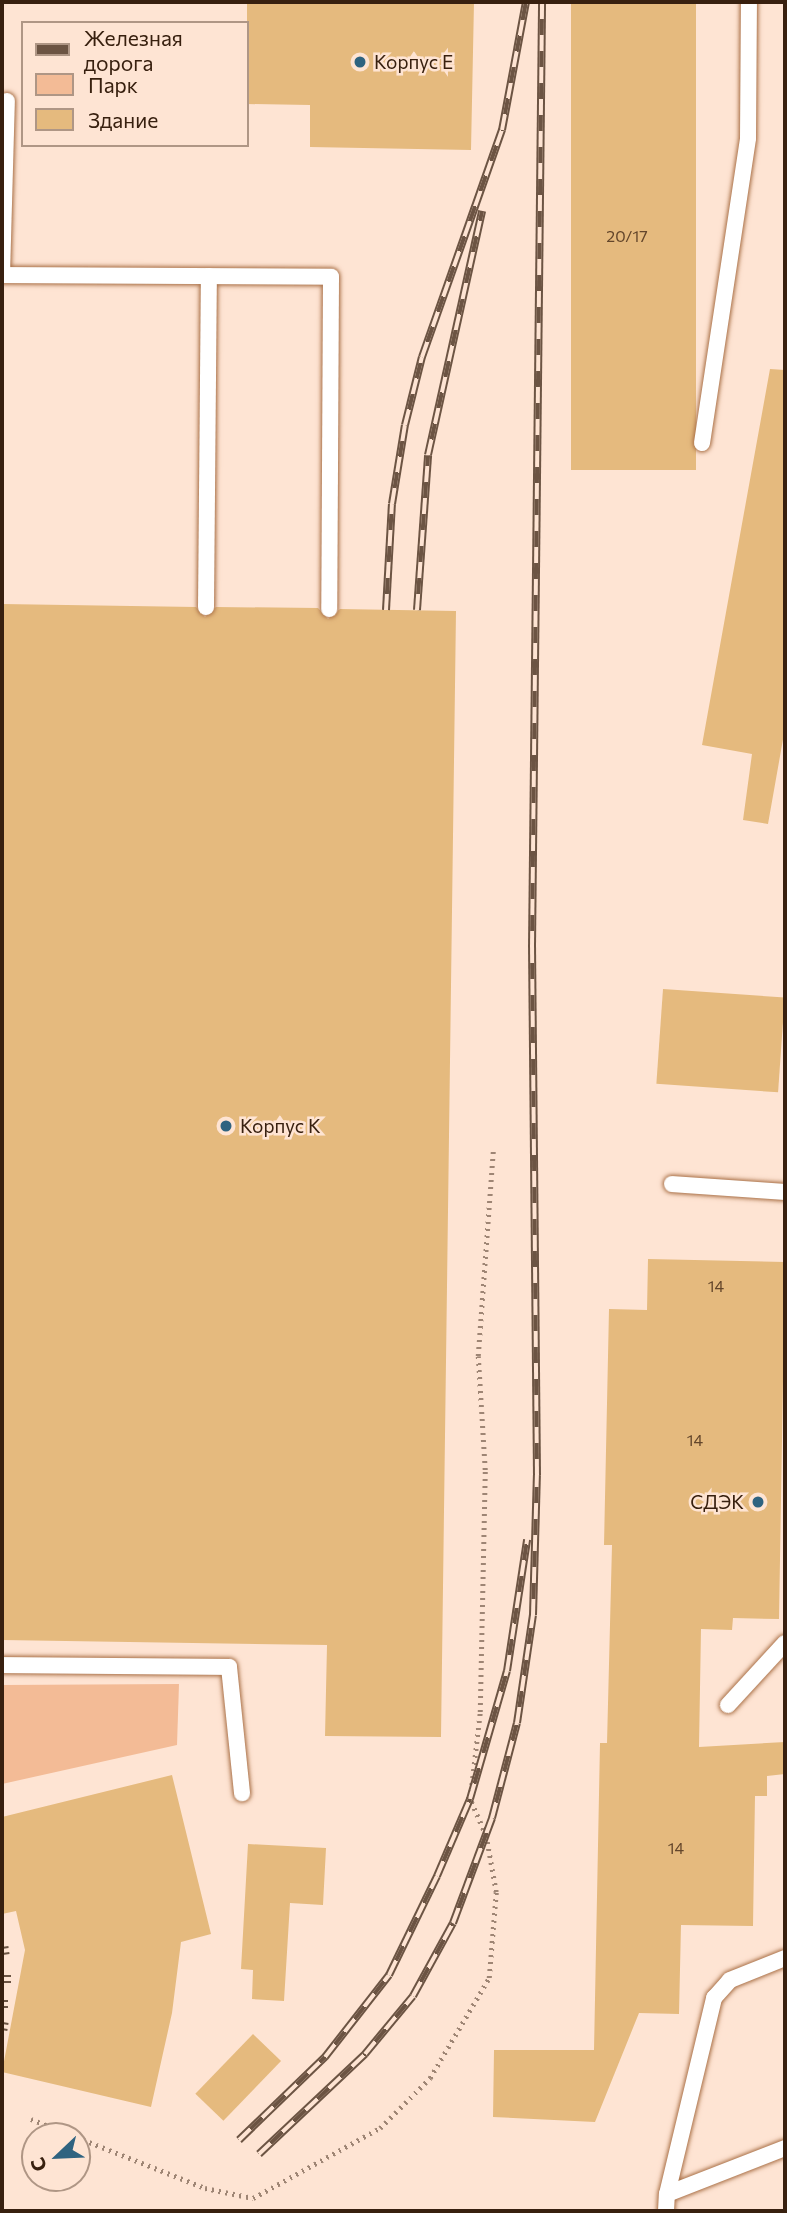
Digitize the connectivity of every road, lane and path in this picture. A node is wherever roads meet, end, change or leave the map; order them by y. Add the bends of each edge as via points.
1 (749, 2) edge
2 (7, 101) dead end
3 (2, 275) edge
4 (209, 276) junction
5 (702, 443) dead end
6 (206, 607) dead end
7 (329, 609) dead end
8 (493, 1151) dead end
9 (672, 1184) dead end
10 (785, 1192) edge
11 (785, 1643) edge
12 (2, 1665) edge
13 (728, 1705) dead end
14 (242, 1793) dead end
15 (785, 1958) edge
16 (31, 2119) dead end
17 (785, 2148) edge
18 (667, 2194) junction
19 (666, 2211) edge

1 - 5 lane via 748,138
2 - 3 lane
3 - 4 lane
4 - 6 lane
4 - 7 lane via 331,277
8 - 16 path via 478,1356 485,1470 480,1712 470,1799 486,1836 496,1892 489,1978 430,2078 380,2128 253,2198 205,2188
9 - 10 lane
11 - 13 lane
12 - 14 lane via 229,1667
15 - 18 lane via 730,1980 714,1998
17 - 18 lane
18 - 19 lane

